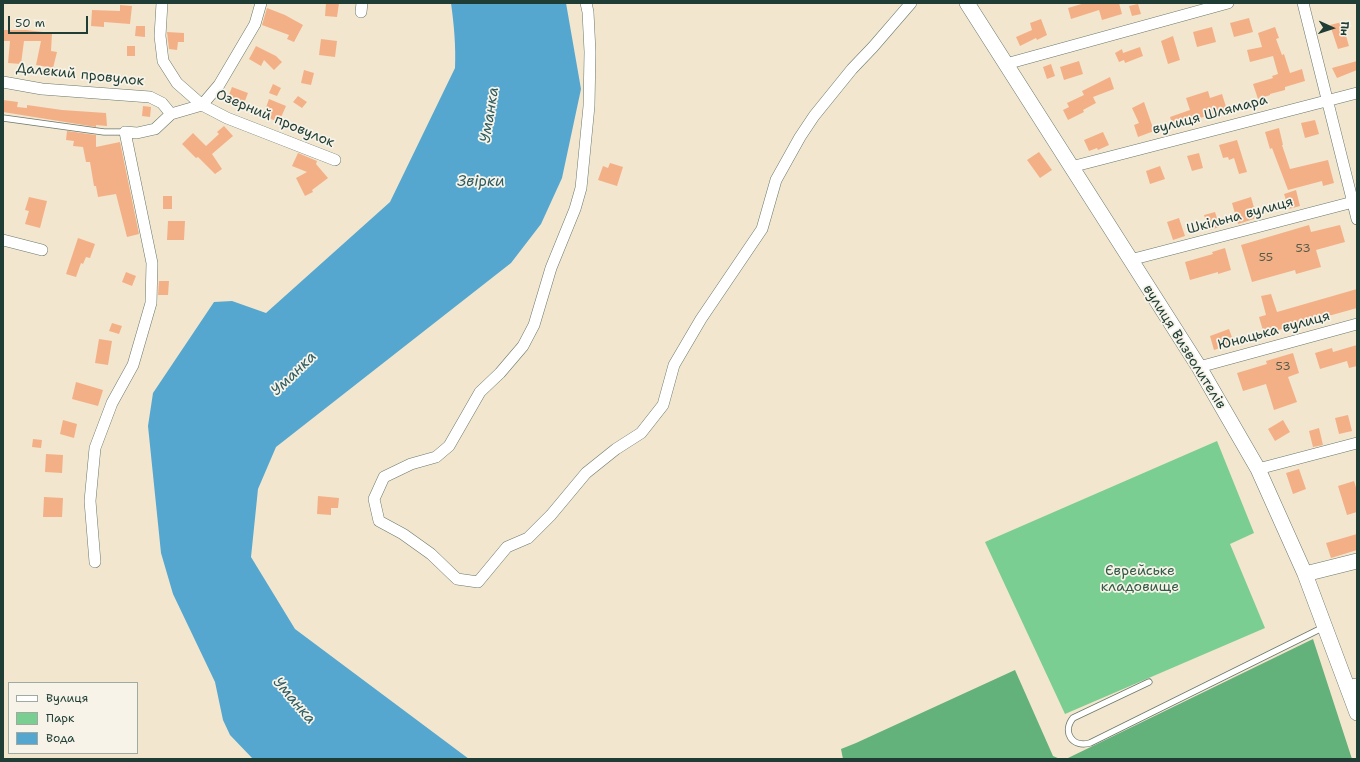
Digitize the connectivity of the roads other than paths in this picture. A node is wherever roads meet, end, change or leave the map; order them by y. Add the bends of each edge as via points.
1 (162, 3) edge
2 (261, 3) edge
3 (586, 3) edge
4 (911, 3) edge
5 (967, 3) edge
6 (1228, 3) edge
7 (1303, 3) edge
8 (1006, 64) junction
9 (3, 82) edge
10 (1357, 93) edge
11 (1327, 100) junction
12 (202, 105) junction
13 (171, 114) junction
14 (3, 118) edge
15 (125, 132) junction
16 (335, 160) dead end
17 (1071, 167) junction
18 (1355, 202) edge
19 (1357, 218) edge
20 (3, 240) edge
21 (42, 250) dead end
22 (1130, 260) junction
23 (1357, 324) edge
24 (1199, 367) junction
25 (1357, 442) edge
26 (1258, 469) junction
27 (1357, 561) edge
28 (95, 562) dead end
29 (1305, 574) junction
30 (1325, 627) junction
31 (1149, 682) dead end
32 (1352, 685) edge
33 (1357, 713) edge

1 - 12 street, Озерний провулок via 160,36 163,61 177,83
2 - 12 street via 251,31 219,85
3 - 4 street via 590,52 589,106 581,188 576,209 551,268 534,325 523,346 480,392 449,446 436,457 411,464 384,477 374,499 379,521 431,554 457,579 478,582 507,547 528,538 586,474 616,449 641,433 663,405 674,365 701,319 762,229 776,180 800,137 852,68
5 - 8 main road, вулиця Визволителів
6 - 8 street
7 - 11 street
8 - 17 main road, вулиця Визволителів
9 - 13 street, Далекий провулок via 42,89 150,96 162,102
10 - 11 street, вулиця Шлямара
11 - 17 street, вулиця Шлямара
11 - 18 street
12 - 13 street
12 - 16 street, Озерний провулок via 227,118
13 - 15 street via 155,130
14 - 15 lane via 104,132
15 - 28 street via 152,263 151,303 133,365 112,403 95,448 90,501
17 - 22 main road, вулиця Визволителів
18 - 19 street
18 - 22 street, Шкільна вулиця
20 - 21 street
22 - 24 main road, вулиця Визволителів
23 - 24 street, Юнацька вулиця
24 - 26 main road, вулиця Визволителів
25 - 26 street
26 - 29 main road, вулиця Визволителів
27 - 29 main road
29 - 30 main road, вулиця Визволителів
30 - 31 lane via 1090,744 1080,745 1072,740 1068,731 1073,718
30 - 32 main road, вулиця Визволителів
32 - 33 main road, вулиця Визволителів

